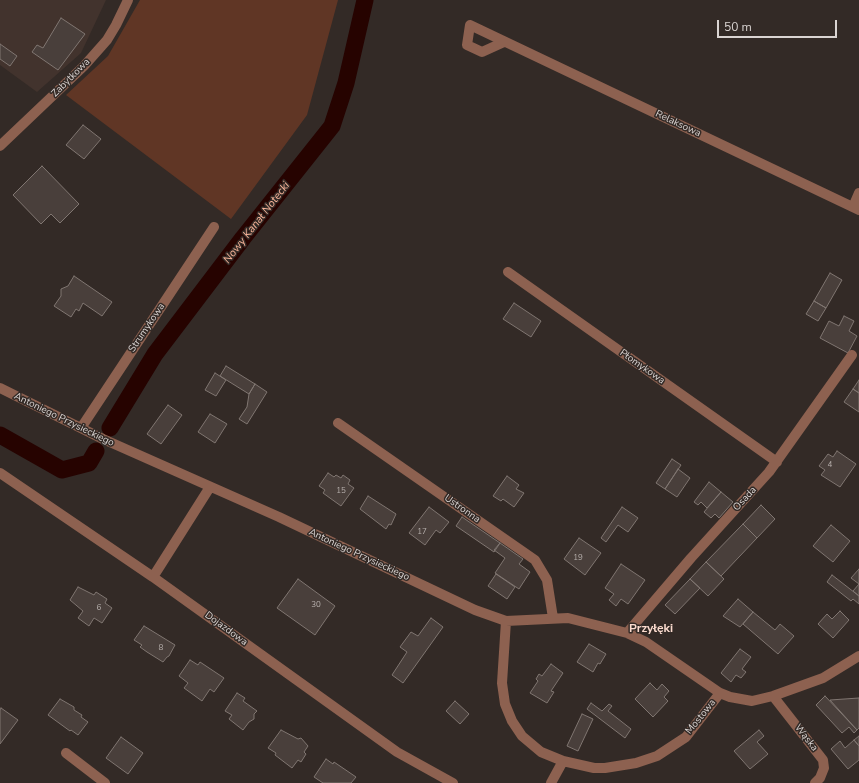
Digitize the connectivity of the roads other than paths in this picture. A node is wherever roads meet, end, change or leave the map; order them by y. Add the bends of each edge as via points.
1 (128, 0) edge
2 (504, 42) dead end
3 (0, 146) edge
4 (859, 194) edge
5 (856, 208) edge
6 (214, 227) dead end
7 (508, 272) dead end
8 (852, 355) dead end
9 (0, 388) edge
10 (338, 423) dead end
11 (81, 428) junction
12 (777, 462) junction
13 (0, 473) edge
14 (210, 487) junction
15 (153, 577) junction
16 (553, 618) junction
17 (506, 621) junction
18 (627, 634) junction
19 (857, 659) edge
20 (720, 693) junction
21 (773, 696) junction
22 (66, 753) dead end
23 (562, 761) junction
24 (105, 783) edge
25 (454, 783) edge
26 (551, 783) edge
27 (815, 783) edge

1 - 3 street, Zabytkowa via 107,40 84,66
2 - 5 street, Relaksowa
4 - 5 street, Relaksowa
6 - 11 street, Strumykowa
7 - 12 street, Płomykowa
8 - 12 street, Osada
9 - 11 street, Antoniego Przysieckiego
10 - 16 street, Ustronna via 535,560 547,580
11 - 14 street, Antoniego Przysieckiego
12 - 18 street, Osada
13 - 15 street, Dojazdowa
14 - 15 street
14 - 17 street, Antoniego Przysieckiego via 280,517 475,610
15 - 25 street, Dojazdowa via 398,752
16 - 17 street, Antoniego Przysieckiego
16 - 18 street, Antoniego Przysieckiego via 568,618
17 - 23 street, Mostowa via 502,664 505,704 522,736 541,752
18 - 20 street, Antoniego Przysieckiego via 646,642
19 - 21 street, Mostowa via 823,678
20 - 21 street, Mostowa via 747,700
20 - 23 street, Mostowa via 686,737 657,756 605,768
21 - 27 street, Wąska via 823,760 824,768
22 - 24 street
23 - 26 street

